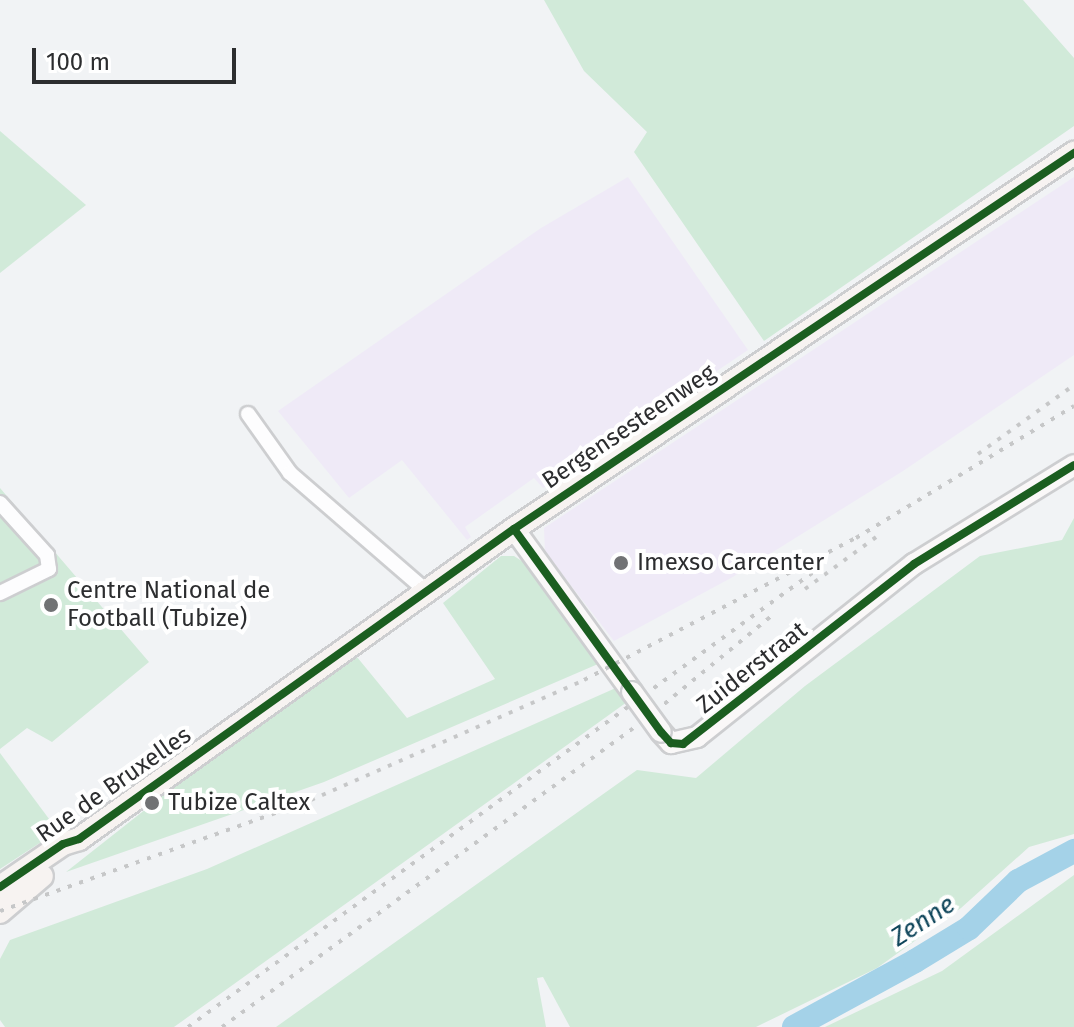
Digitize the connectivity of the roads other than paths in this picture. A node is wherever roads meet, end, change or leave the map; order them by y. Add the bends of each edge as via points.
1 (1074, 153) edge
2 (248, 414) dead end
3 (1074, 465) edge
4 (0, 503) edge
5 (514, 529) junction
6 (425, 590) junction
7 (0, 593) edge
8 (211, 742) joint
9 (79, 839) junction
10 (0, 887) edge
11 (0, 912) edge

1 - 5 main road, Bergensesteenweg
2 - 6 street via 290,473
3 - 5 street, Zuiderstraat, bridge via 914,564 697,737 671,743
4 - 7 street via 47,555 49,569 26,585
5 - 6 main road, Bergensesteenweg
6 - 8 main road, Bergensesteenweg
8 - 9 main road, Rue de Bruxelles
9 - 10 main road, Rue de Bruxelles via 63,844
9 - 11 main road, Rue de Bruxelles via 70,855

